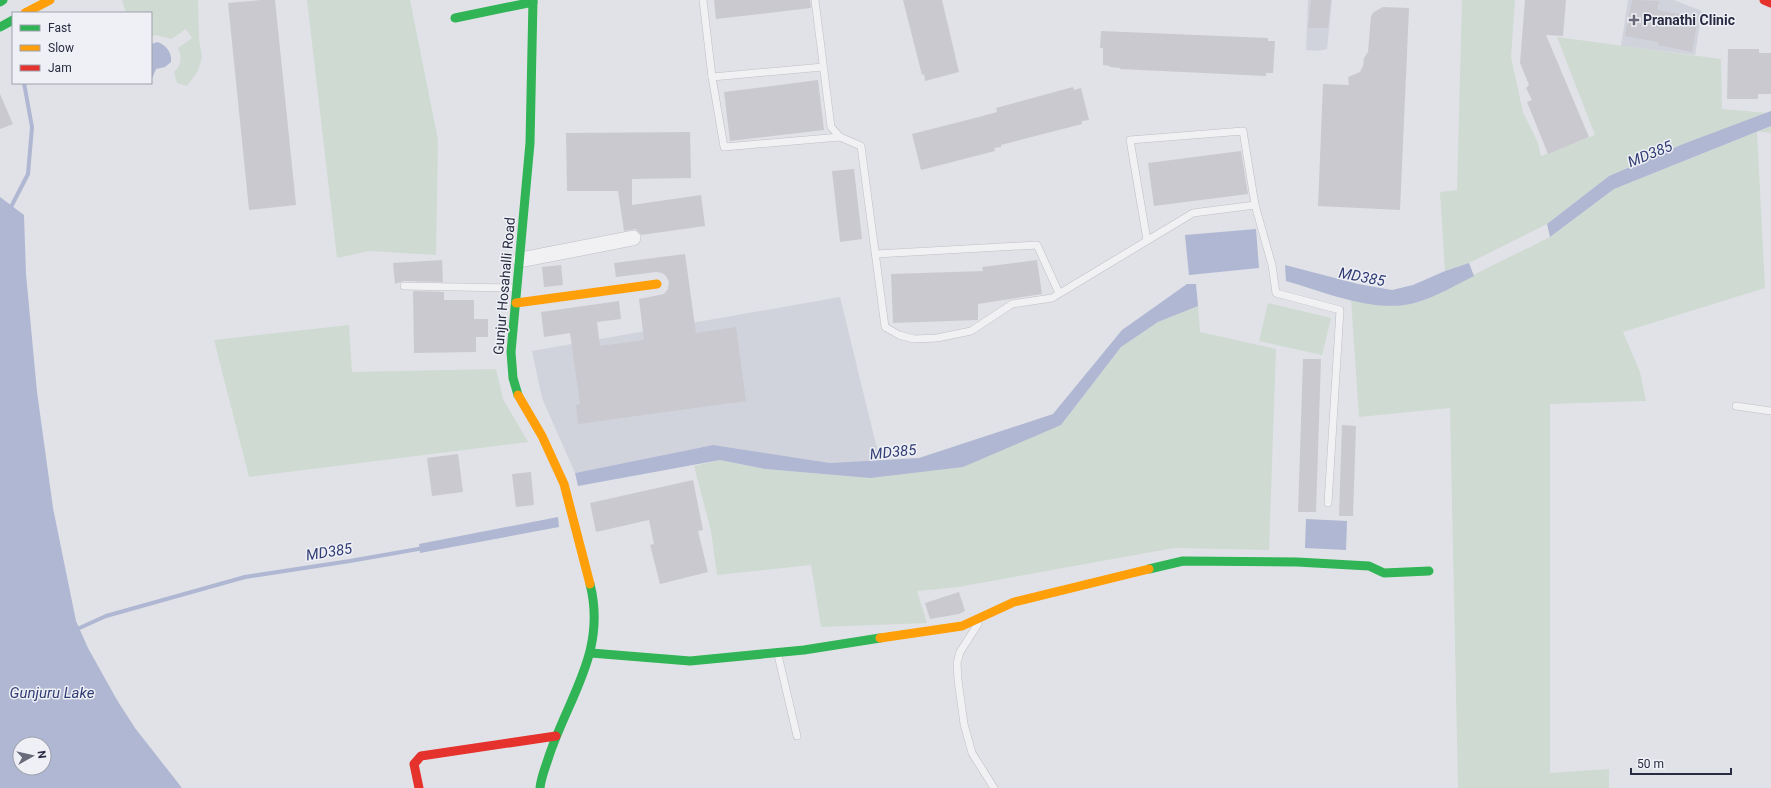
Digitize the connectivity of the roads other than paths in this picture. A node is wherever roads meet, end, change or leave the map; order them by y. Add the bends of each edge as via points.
1 (3, 0) edge
2 (50, 0) edge
3 (703, 0) edge
4 (815, 0) edge
5 (1764, 0) edge
6 (533, 1) edge
7 (0, 2) edge
8 (1771, 2) edge
9 (28, 12) edge
10 (455, 18) dead end
11 (12, 21) edge
12 (0, 27) edge
13 (823, 67) junction
14 (712, 77) junction
15 (840, 137) junction
16 (1255, 204) junction
17 (634, 238) dead end
18 (1147, 240) junction
19 (876, 254) junction
20 (520, 260) junction
21 (657, 284) dead end
22 (404, 286) dead end
23 (517, 288) junction
24 (1059, 293) junction
25 (516, 303) junction
26 (1736, 406) dead end
27 (1771, 411) edge
28 (1328, 503) dead end
29 (1429, 571) dead end
30 (982, 617) junction
31 (591, 653) junction
32 (778, 653) junction
33 (556, 736) junction
34 (797, 736) dead end
35 (419, 788) edge
36 (540, 788) edge
37 (994, 788) edge

1 - 7 street
2 - 9 street
3 - 14 lane
4 - 13 lane
5 - 8 street
6 - 10 street
6 - 20 street, Gunjur Hosahalli Road via 530,143
11 - 12 street
13 - 14 lane
13 - 15 lane via 831,127
14 - 15 lane via 724,147
15 - 19 lane via 861,146
16 - 18 lane via 1193,213
16 - 18 lane via 1243,131 1130,140
16 - 28 lane via 1272,265 1276,293 1340,310
17 - 20 street
18 - 24 lane
19 - 24 lane via 1037,245
19 - 24 lane via 885,327 899,335 914,338 956,335 971,331 1012,304 1052,298
20 - 23 street, Gunjur Hosahalli Road
21 - 25 street
22 - 23 lane
23 - 25 street, Gunjur Hosahalli Road
25 - 31 street, Gunjur Hosahalli Road via 511,352 513,378 518,395 542,436 564,484 571,506 593,596 594,635
26 - 27 lane
29 - 30 street via 1384,573 1369,566 1183,560 1014,602
30 - 32 street via 962,626
30 - 37 lane via 956,663 964,724 972,753
31 - 32 street via 690,661
31 - 33 street, Gunjur Hosahalli Road via 575,697
32 - 34 lane
33 - 35 street via 422,756 414,764
33 - 36 street, Gunjur Hosahalli Road

